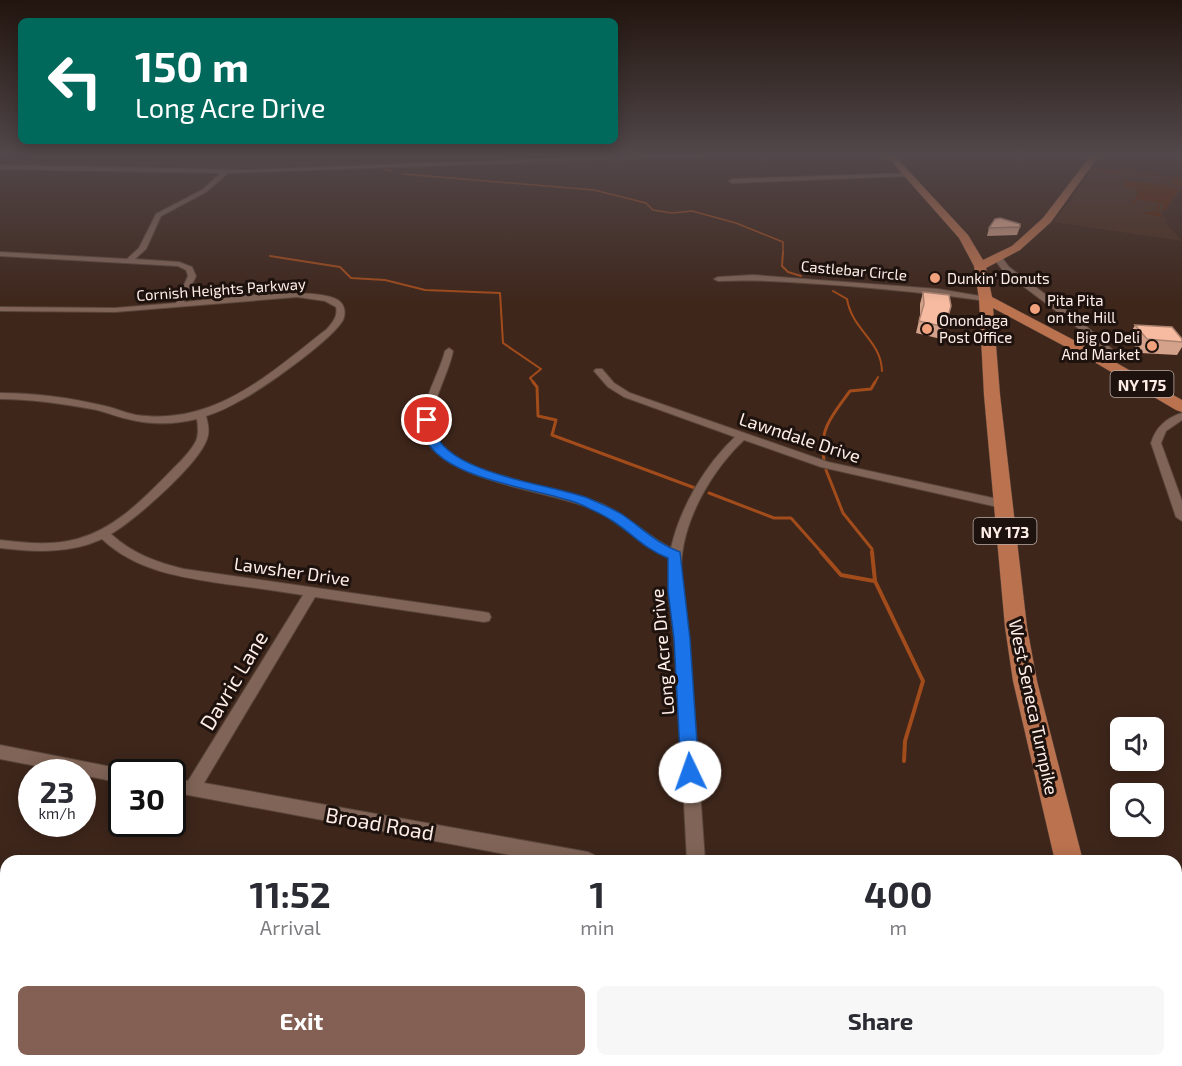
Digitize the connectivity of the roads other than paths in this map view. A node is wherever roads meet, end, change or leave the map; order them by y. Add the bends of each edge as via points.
1 (180, 204) edge
2 (933, 204) edge
3 (1058, 204) edge
4 (972, 250) junction
5 (0, 254) edge
6 (1000, 256) junction
7 (129, 261) junction
8 (980, 266) junction
9 (718, 279) dead end
10 (986, 299) junction
11 (178, 306) junction
12 (0, 309) edge
13 (986, 320) junction
14 (1026, 320) junction
15 (449, 351) dead end
16 (1101, 360) junction
17 (599, 371) dead end
18 (0, 396) edge
19 (1182, 407) edge
20 (201, 416) junction
21 (1182, 416) edge
22 (742, 436) junction
23 (1002, 504) junction
24 (1182, 516) edge
25 (104, 534) junction
26 (0, 544) edge
27 (675, 555) junction
28 (310, 593) junction
29 (484, 617) dead end
30 (0, 752) edge
31 (108, 773) edge
32 (186, 788) edge
33 (192, 789) junction
34 (555, 855) edge
35 (696, 855) edge
36 (1068, 855) edge

1 - 7 street via 158,215 141,249
2 - 4 main road, West Seneca Turnpike
3 - 6 main road via 1025,241
4 - 6 main road
4 - 8 main road, West Seneca Turnpike
5 - 7 street
6 - 8 main road
6 - 16 street via 1006,269 1076,321 1110,352
7 - 11 street via 167,262 189,268 192,276
8 - 10 main road, West Seneca Turnpike / NY 173
9 - 10 street, Castlebar Circle via 789,279 928,290
10 - 13 main road, West Seneca Turnpike / NY 173
10 - 14 main road, NY 175
11 - 12 street, Cornish Heights Parkway
11 - 20 street, Cornish Heights Parkway via 312,295 335,301 343,313 330,331 254,389
13 - 14 main road
13 - 23 main road, West Seneca Turnpike / NY 173
14 - 16 main road, NY 175
15 - 27 street via 427,420 433,445 474,470 583,501 616,517 657,548
16 - 19 main road, NY 175
17 - 22 street, Lawndale Drive via 627,394
18 - 20 street, Cornish Heights Parkway via 66,402 150,420
20 - 25 street via 202,441 188,459 136,513
21 - 24 street via 1159,430 1156,443
22 - 23 street, Lawndale Drive via 835,468
22 - 27 street via 716,464 691,512
23 - 36 main road, West Seneca Turnpike / NY 173 via 1025,681
25 - 26 street via 45,549
25 - 28 street, Lawsher Drive via 124,553 146,563
27 - 35 street, Long Acre Drive
28 - 29 street, Lawsher Drive
28 - 33 street, Davric Lane
30 - 31 street
32 - 33 street, Broad Road
33 - 34 street, Broad Road

